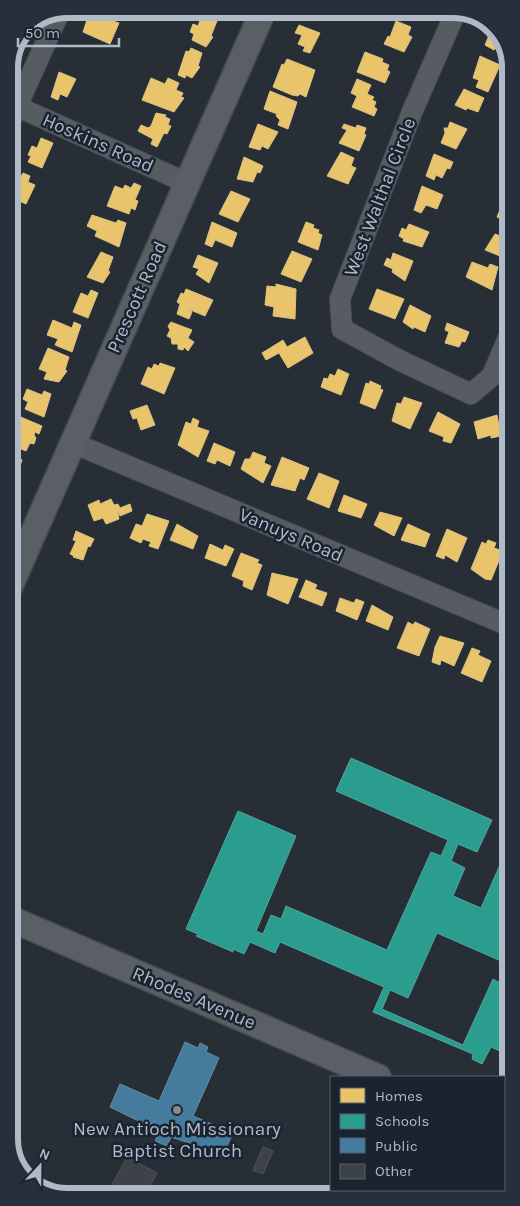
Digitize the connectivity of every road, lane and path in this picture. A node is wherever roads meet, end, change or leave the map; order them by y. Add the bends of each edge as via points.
1 (260, 18) edge
2 (453, 18) edge
3 (56, 19) edge
4 (18, 98) edge
5 (18, 113) edge
6 (187, 183) junction
7 (502, 352) edge
8 (73, 443) junction
9 (18, 568) edge
10 (502, 623) edge
11 (18, 922) edge
12 (376, 1076) edge

1 - 6 main road, Prescott Road
2 - 7 street, West Walthal Circle via 412,112 340,299 342,329 471,394 492,376
3 - 4 street
5 - 6 street, Hoskins Road
6 - 8 main road, Prescott Road
8 - 9 main road, Prescott Road
8 - 10 street, Vanuys Road
11 - 12 main road, Rhodes Avenue

